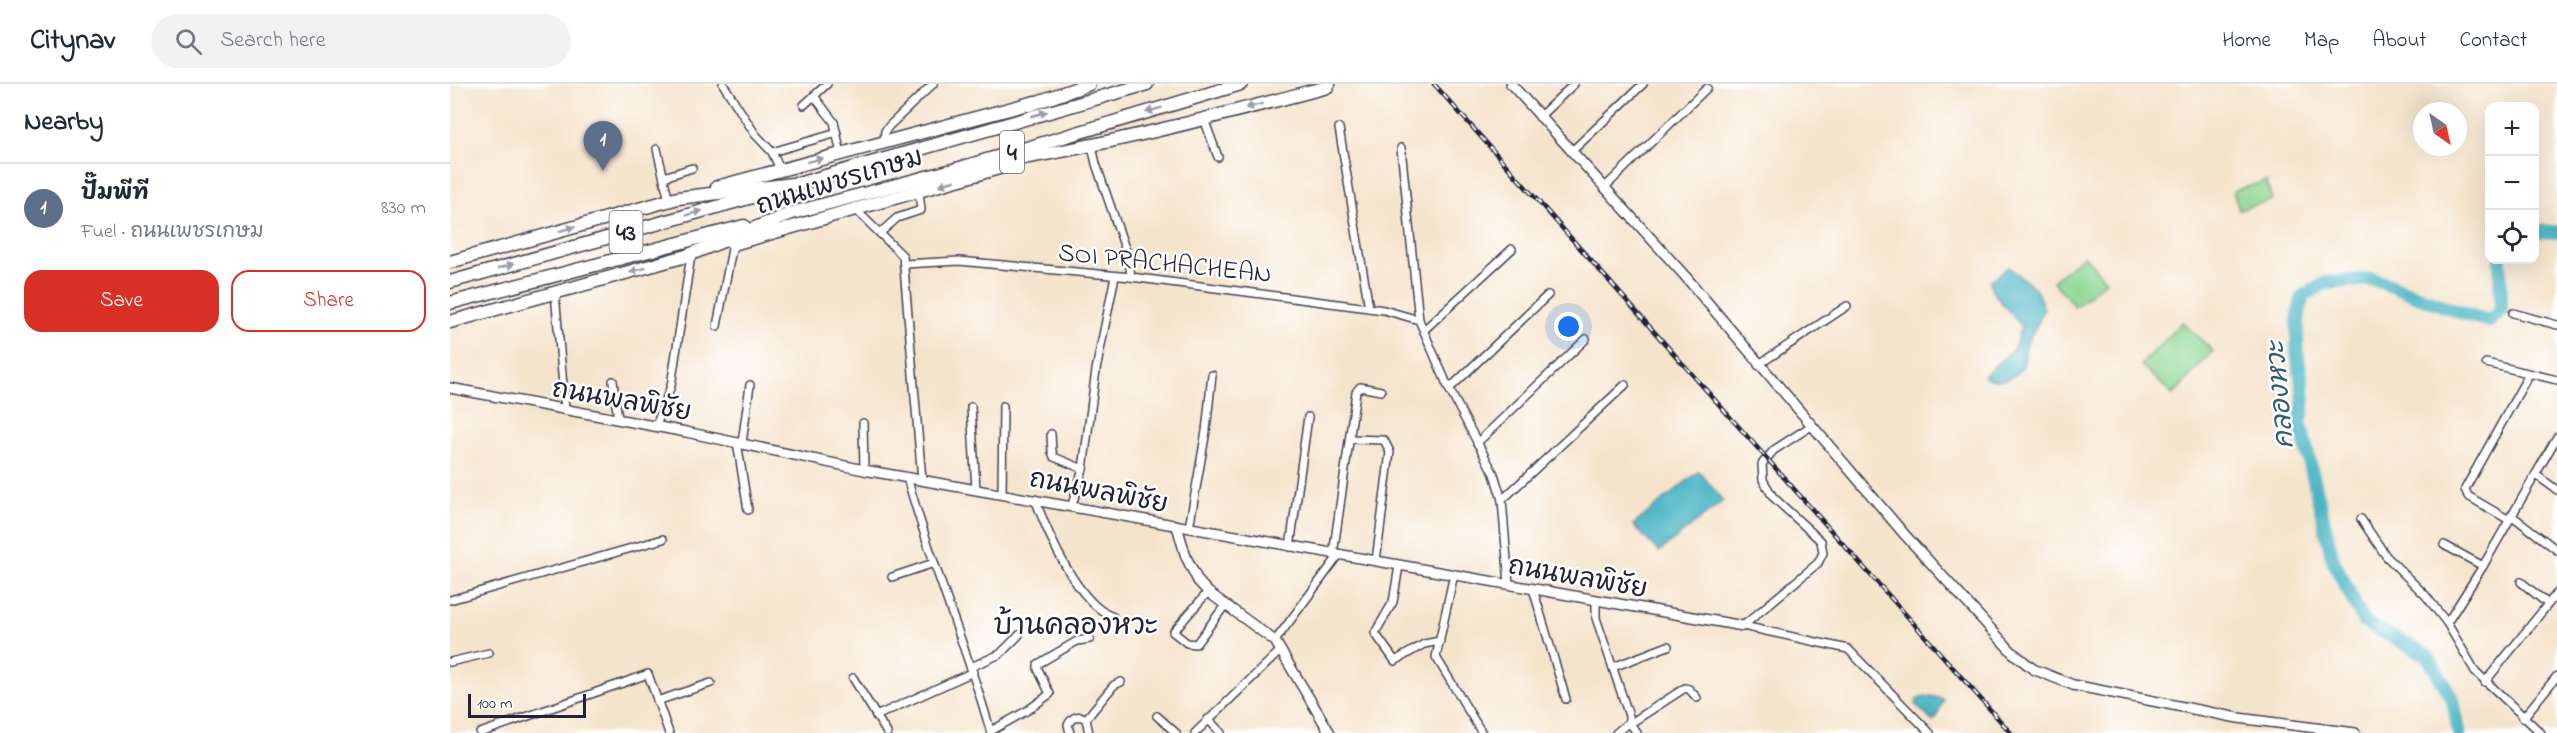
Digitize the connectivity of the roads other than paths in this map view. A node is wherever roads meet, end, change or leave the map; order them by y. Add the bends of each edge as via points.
1 (723, 84) edge
2 (827, 84) edge
3 (933, 84) edge
4 (1089, 84) edge
5 (1147, 84) edge
6 (1329, 84) edge
7 (1511, 84) edge
8 (1574, 84) edge
9 (1642, 84) edge
10 (1236, 86) edge
11 (1707, 88) dead end
12 (814, 96) junction
13 (1035, 102) junction
14 (804, 105) dead end
15 (1539, 117) junction
16 (1204, 119) junction
17 (1339, 128) dead end
18 (837, 133) junction
19 (884, 142) junction
20 (937, 143) junction
21 (1092, 146) junction
22 (1401, 148) dead end
23 (657, 149) dead end
24 (772, 152) junction
25 (1571, 152) junction
26 (841, 154) junction
27 (1043, 155) junction
28 (1218, 157) dead end
29 (692, 168) dead end
30 (960, 168) junction
31 (780, 169) junction
32 (664, 177) junction
33 (801, 183) junction
34 (1604, 188) junction
35 (919, 192) junction
36 (674, 200) junction
37 (856, 210) junction
38 (792, 213) junction
39 (880, 232) junction
40 (733, 244) junction
41 (1512, 249) dead end
42 (689, 256) junction
43 (450, 262) edge
44 (904, 264) junction
45 (1115, 276) junction
46 (1131, 277) junction
47 (450, 282) edge
48 (555, 293) junction
49 (1548, 295) dead end
50 (450, 303) edge
51 (1847, 306) dead end
52 (1369, 308) junction
53 (2513, 313) dead end
54 (1419, 320) junction
55 (450, 322) edge
56 (2557, 325) edge
57 (717, 326) dead end
58 (1424, 330) junction
59 (1586, 339) dead end
60 (2486, 363) dead end
61 (1758, 365) junction
62 (2529, 374) junction
63 (1212, 375) dead end
64 (2557, 380) edge
65 (613, 381) dead end
66 (750, 385) dead end
67 (1625, 385) dead end
68 (450, 388) edge
69 (1449, 389) junction
70 (1381, 391) dead end
71 (1003, 406) dead end
72 (970, 407) dead end
73 (565, 409) junction
74 (1308, 417) dead end
75 (618, 419) junction
76 (862, 423) dead end
77 (657, 426) junction
78 (1811, 426) junction
79 (1052, 434) dead end
80 (2557, 437) edge
81 (1350, 439) junction
82 (740, 442) junction
83 (1477, 442) junction
84 (1083, 469) junction
85 (864, 470) junction
86 (2536, 475) junction
87 (908, 477) junction
88 (922, 480) junction
89 (976, 489) junction
90 (2557, 490) edge
91 (1002, 494) junction
92 (1035, 499) junction
93 (1502, 500) junction
94 (1072, 505) junction
95 (748, 510) dead end
96 (2510, 517) junction
97 (2361, 519) dead end
98 (1177, 526) junction
99 (1189, 528) junction
100 (663, 539) dead end
101 (2444, 545) dead end
102 (1290, 547) junction
103 (2557, 550) edge
104 (1336, 555) junction
105 (1376, 561) junction
106 (934, 563) junction
107 (1399, 566) junction
108 (2483, 566) junction
109 (1454, 574) junction
110 (892, 577) dead end
111 (2521, 582) dead end
112 (1509, 584) junction
113 (1533, 589) junction
114 (1208, 592) junction
115 (2557, 593) edge
116 (450, 600) edge
117 (1596, 601) junction
118 (1226, 604) junction
119 (2548, 604) junction
120 (1113, 617) dead end
121 (2447, 623) junction
122 (1743, 626) junction
123 (1019, 635) dead end
124 (1090, 639) dead end
125 (1275, 641) junction
126 (1440, 641) junction
127 (1668, 646) dead end
128 (1280, 651) junction
129 (489, 653) dead end
130 (450, 662) edge
131 (1612, 667) junction
132 (972, 669) junction
133 (2557, 676) edge
134 (853, 678) dead end
135 (1121, 682) dead end
136 (2485, 682) junction
137 (711, 683) dead end
138 (1696, 698) dead end
139 (1566, 699) dead end
140 (657, 701) junction
141 (876, 716) junction
142 (1157, 716) dead end
143 (2523, 718) junction
144 (1208, 719) junction
145 (1086, 720) junction
146 (1629, 722) junction
147 (2337, 731) edge
148 (669, 732) edge
149 (991, 732) edge
150 (1480, 732) edge
151 (480, 733) edge
152 (886, 733) edge
153 (1070, 733) edge
154 (1089, 733) edge
155 (1176, 733) edge
156 (1195, 733) edge
157 (1221, 733) edge
158 (1330, 733) edge
159 (1616, 733) edge
160 (1637, 733) edge
161 (1930, 733) edge
162 (2355, 733) edge
163 (2541, 733) edge

1 - 24 street via 755,134
2 - 12 street
3 - 19 street via 889,126
4 - 13 highway
20 -> 5 highway, ถนนเพชรเกษม / 4
6 -> 16 highway
7 - 15 street
8 - 15 street
9 - 25 street
10 -> 30 highway, ถนนเพชรเกษม / 4
11 - 34 street
12 - 14 street
12 - 18 street via 834,122
13 - 19 highway
13 - 20 highway
15 - 25 street
16 - 21 highway
16 - 28 street
17 - 52 street
18 - 24 street
18 - 26 street
19 - 26 highway
20 - 33 highway, ถนนเพชรเกษม / 4
21 - 27 highway
21 - 46 street
22 - 54 street
23 - 32 street
24 - 31 street
25 - 34 street
31 -> 26 highway
27 - 30 highway
27 -> 35 highway
29 - 32 street
30 - 38 highway, ถนนเพชรเกษม / 4
31 - 36 highway
32 - 36 street
33 - 36 highway, ถนนเพชรเกษม / 4
47 -> 33 highway, 43
34 - 61 street via 1685,276
35 - 37 highway
35 - 39 street via 921,210 897,218
43 -> 36 highway, ถนนเพชรเกษม / 4
37 - 39 street
37 - 40 highway
38 - 42 highway, ถนนเพชรเกษม / 4
38 - 50 highway, 43
39 - 44 street via 900,252
40 - 42 highway
40 - 57 street
41 - 58 street
42 -> 48 highway, ถนนเพชรเกษม / 4
42 - 77 street via 671,386
44 - 45 street, SOI PRACHACHEAN via 959,261
44 - 88 street
45 - 46 street, SOI PRACHACHEAN
45 - 84 street via 1096,370
46 - 52 street, SOI PRACHACHEAN
48 - 55 highway, ถนนเพชรเกษม / 4
48 - 73 street
49 - 69 street
51 - 61 street
52 - 54 street, SOI PRACHACHEAN
53 - 56 street
54 - 58 street
58 - 69 street
59 - 83 street
60 - 62 street
61 - 78 street
62 - 64 street
62 - 96 street via 2465,489 2468,496
63 - 99 street
65 - 75 street
66 - 82 street
67 - 93 street via 1607,407
68 - 73 street, ถนนพลพิชัย
69 - 83 street
70 - 81 street via 1358,388
71 - 91 street
72 - 89 street
73 - 75 street, ถนนพลพิชัย
74 - 102 street
75 - 77 street, ถนนพลพิชัย
76 - 85 street
77 - 82 street, ถนนพลพิชัย
78 - 122 street via 1774,450 1762,464 1763,480 1773,497 1821,541 1823,553 1818,563
78 - 147 street via 1920,552 2032,669 2073,685 2238,718
79 - 84 street via 1054,457
80 - 86 street
81 - 104 street
81 - 105 street via 1384,440 1390,452
82 - 85 street, ถนนพลพิชัย
82 - 95 street
83 - 93 street
84 - 94 street
85 - 87 street, ถนนพลพิชัย
86 - 90 street
86 - 96 street
87 - 88 street, ถนนพลพิชัย
87 - 106 street
88 - 89 street, ถนนพลพิชัย
89 - 91 street, ถนนพลพิชัย
91 - 92 street, ถนนพลพิชัย
92 - 94 street, ถนนพลพิชัย
92 - 120 street via 1055,550 1094,606
93 - 112 street
94 - 98 street, ถนนพลพิชัย
96 - 103 street
96 - 108 street
97 - 121 street via 2386,556
98 - 99 street, ถนนพลพิชัย
98 - 114 street via 1186,557
99 - 102 street, ถนนพลพิชัย
100 - 116 street
101 - 108 street
102 - 104 street, ถนนพลพิชัย
104 - 105 street, ถนนพลพิชัย
104 - 125 street
105 - 107 street, ถนนพลพิชัย
106 - 110 street
106 - 132 street
107 - 109 street, ถนนพลพิชัย
107 - 126 street via 1393,602 1375,633 1395,662 1424,644
108 - 121 street
109 - 112 street, ถนนพลพิชัย
109 - 126 street
111 - 119 street
112 - 113 street, ถนนพลพิชัย
113 - 117 street, ถนนพลพิชัย
113 - 139 street
114 - 118 street
114 - 118 street via 1173,632 1188,643 1196,644
115 - 119 street
117 - 122 street, ถนนพลพิชัย
117 - 131 street via 1596,618
118 - 125 street
119 - 136 street
121 - 136 street
122 - 161 street via 1848,649
123 - 132 street via 1000,654
124 - 149 street via 1077,641 1038,664 1050,694
125 - 128 street
126 - 150 street via 1436,657
127 - 131 street
128 - 144 street
128 - 158 street
129 - 130 street
131 - 146 street
132 - 141 street
132 - 149 street
133 - 143 street
134 - 141 street
135 - 145 street via 1114,685
136 - 143 street
137 - 140 street
138 - 146 street via 1685,688
140 - 148 street
140 - 151 street via 648,674
141 - 152 street
142 - 155 street
143 - 163 street
144 - 156 street
144 - 157 street
145 - 153 street via 1075,717 1070,721
145 - 154 street
146 - 159 street
146 - 160 street
147 - 162 street

